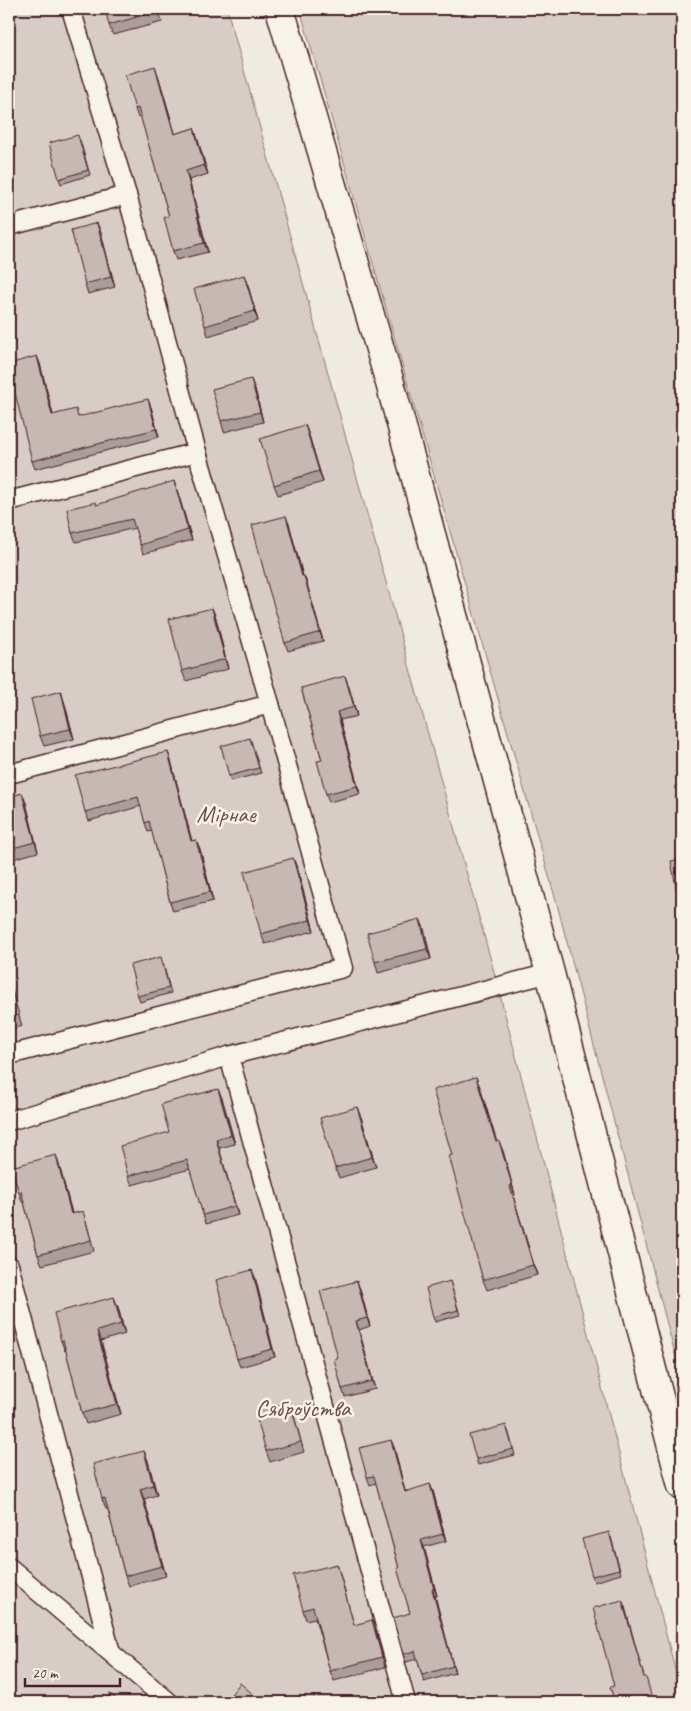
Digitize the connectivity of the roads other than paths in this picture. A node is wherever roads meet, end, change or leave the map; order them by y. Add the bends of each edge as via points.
1 (72, 9) edge
2 (280, 9) edge
3 (127, 195) junction
4 (9, 226) edge
5 (197, 452) junction
6 (9, 501) edge
7 (270, 704) junction
8 (9, 774) edge
9 (550, 973) junction
10 (9, 1055) edge
11 (229, 1056) junction
12 (9, 1121) edge
13 (9, 1265) edge
14 (682, 1486) edge
15 (9, 1567) edge
16 (111, 1653) junction
17 (169, 1702) edge
18 (406, 1702) edge

1 - 3 lane
2 - 9 street via 390,383
3 - 4 lane
3 - 5 lane
5 - 6 lane
5 - 7 lane
7 - 8 lane
7 - 10 lane via 343,968
9 - 11 lane
9 - 14 street
11 - 12 lane
11 - 18 lane
13 - 16 lane
15 - 16 lane
16 - 17 lane

